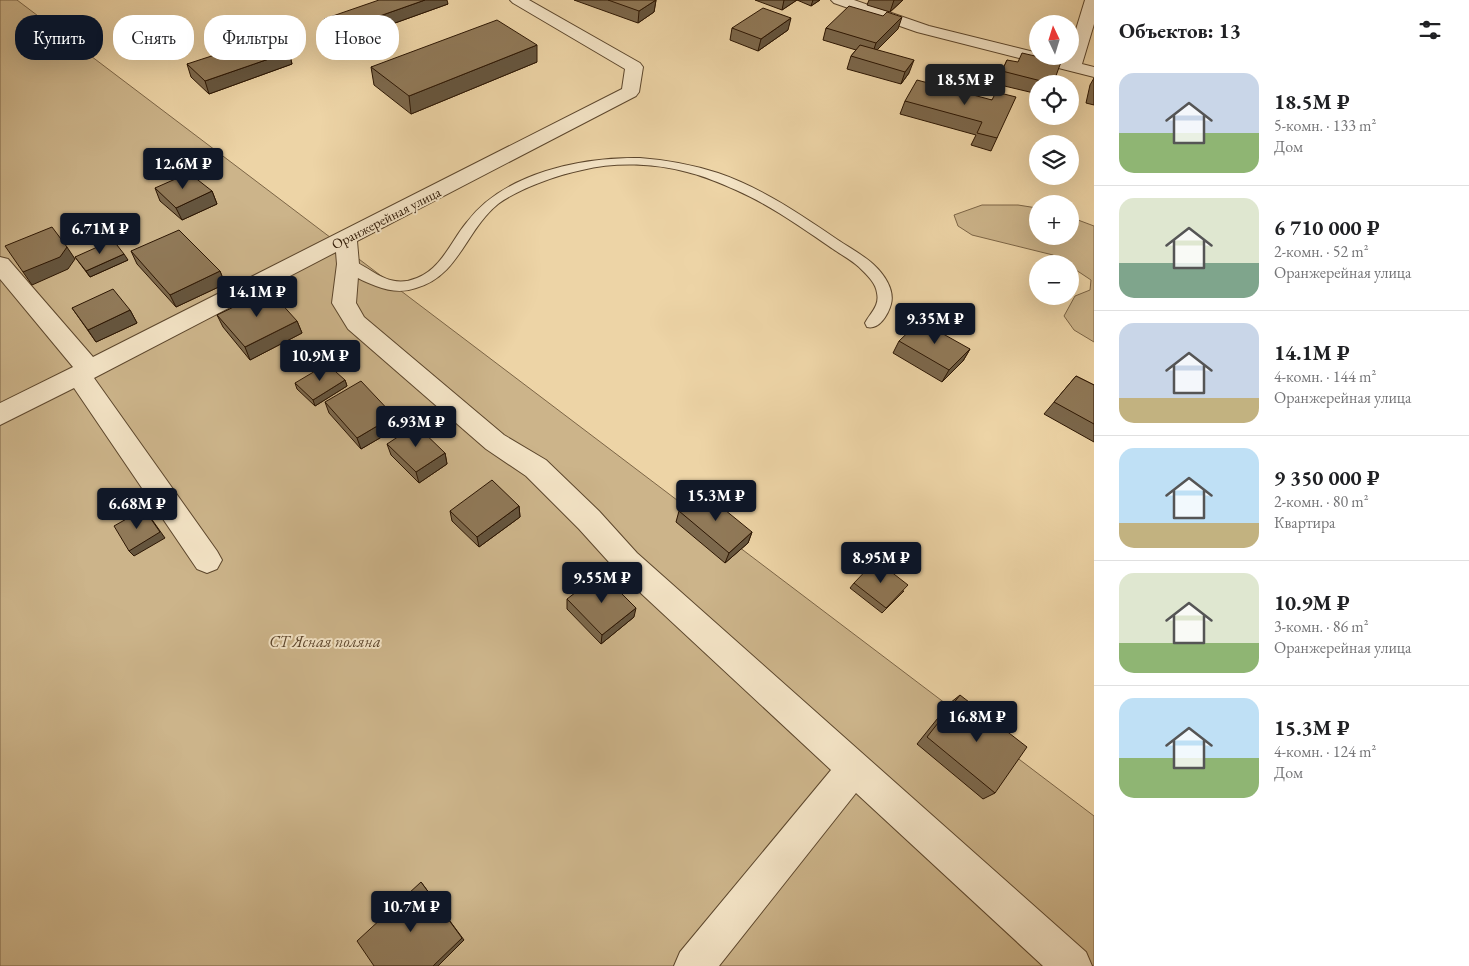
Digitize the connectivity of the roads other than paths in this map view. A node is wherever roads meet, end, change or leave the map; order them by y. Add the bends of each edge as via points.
1 (518, 0) edge
2 (839, 0) edge
3 (1093, 0) edge
4 (1072, 66) junction
5 (1094, 72) edge
6 (347, 251) junction
7 (0, 264) edge
8 (872, 323) dead end
9 (84, 372) junction
10 (0, 415) edge
11 (207, 560) dead end
12 (854, 770) junction
13 (694, 966) edge
14 (1072, 966) edge

1 - 6 street, Оранжерейная улица via 634,67 630,92
2 - 4 street via 923,29
3 - 4 street
4 - 5 street
6 - 8 lane via 372,280 407,287 431,278 444,266 475,219 494,201 524,185 580,165 608,161 659,163 688,168 740,186 867,266 881,281 885,292 884,310
6 - 9 street, Оранжерейная улица
6 - 12 street via 344,303 356,323 495,442 536,468 627,562
7 - 9 street
9 - 10 street, Оранжерейная улица
9 - 11 street
12 - 13 street
12 - 14 street

